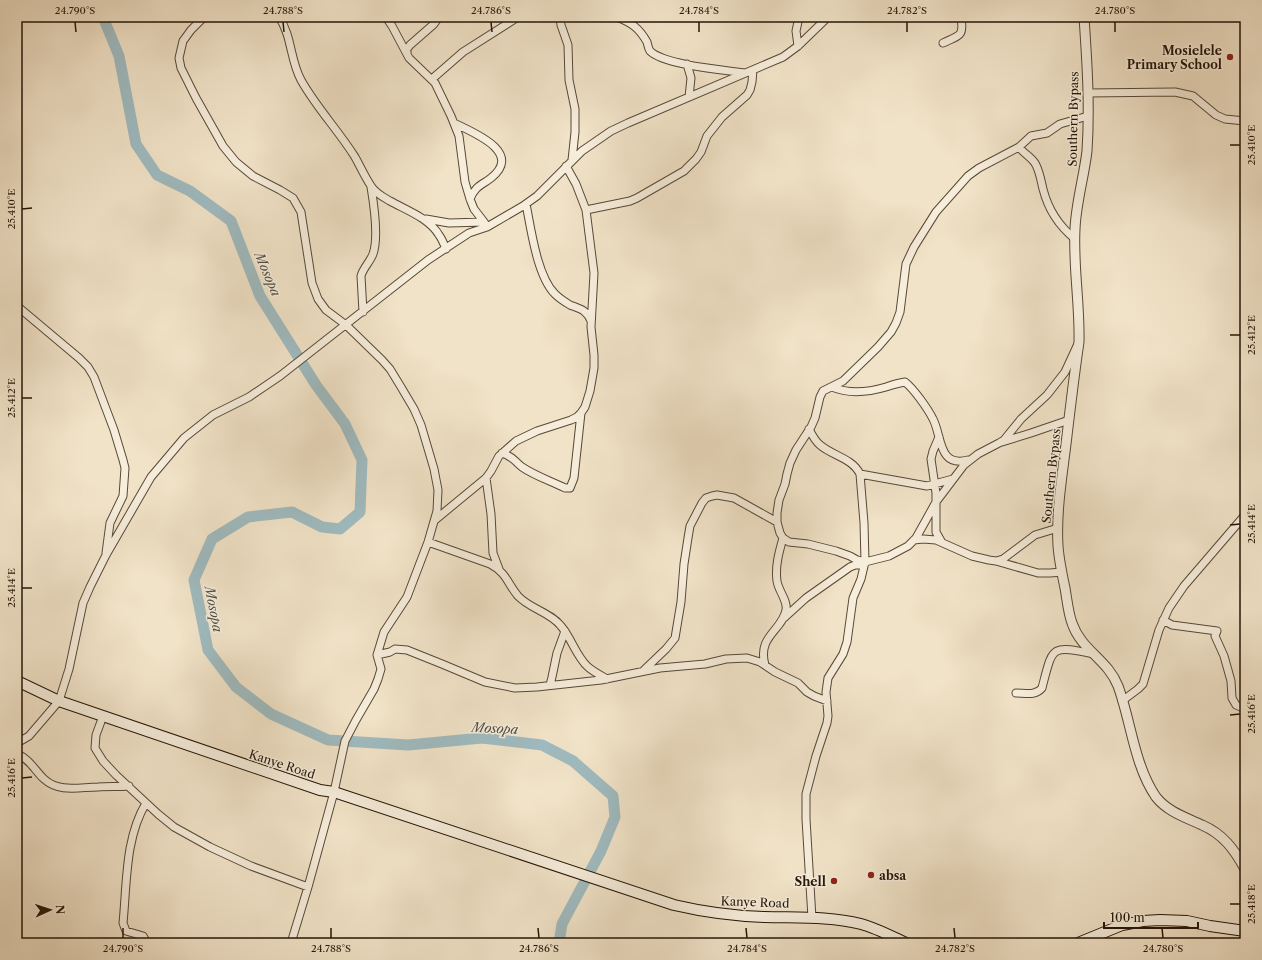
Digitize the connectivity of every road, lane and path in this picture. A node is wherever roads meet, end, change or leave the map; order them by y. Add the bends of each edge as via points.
1 (204, 17) edge
2 (279, 17) edge
3 (386, 17) edge
4 (439, 17) edge
5 (518, 17) edge
6 (560, 17) edge
7 (617, 17) edge
8 (798, 17) edge
9 (828, 17) edge
10 (961, 17) edge
11 (1084, 17) edge
12 (943, 44) dead end
13 (798, 46) junction
14 (407, 53) junction
15 (687, 64) junction
16 (753, 70) junction
17 (746, 73) junction
18 (432, 79) junction
19 (1088, 93) junction
20 (690, 97) junction
21 (1088, 116) junction
22 (1245, 121) edge
23 (454, 123) junction
24 (1019, 147) junction
25 (572, 160) junction
26 (566, 166) junction
27 (371, 187) junction
28 (470, 199) junction
29 (526, 204) junction
30 (586, 210) junction
31 (422, 218) junction
32 (485, 224) junction
33 (1075, 239) junction
34 (446, 248) junction
35 (18, 308) edge
36 (363, 312) junction
37 (591, 322) junction
38 (346, 326) junction
39 (1079, 342) junction
40 (832, 386) junction
41 (581, 413) junction
42 (1069, 420) junction
43 (809, 430) junction
44 (939, 437) junction
45 (1000, 443) junction
46 (502, 453) junction
47 (969, 460) junction
48 (860, 474) junction
49 (486, 478) junction
50 (953, 479) junction
51 (935, 485) junction
52 (936, 502) junction
53 (1245, 515) edge
54 (435, 520) junction
55 (777, 522) junction
56 (1058, 528) junction
57 (783, 538) junction
58 (914, 540) junction
59 (941, 541) junction
60 (428, 542) junction
61 (106, 555) junction
62 (996, 561) junction
63 (864, 563) junction
64 (499, 569) junction
65 (1062, 572) junction
66 (1163, 620) junction
67 (781, 621) junction
68 (565, 631) junction
69 (1094, 654) junction
70 (377, 655) junction
71 (765, 665) junction
72 (643, 671) junction
73 (607, 679) junction
74 (17, 681) edge
75 (550, 685) junction
76 (1016, 693) dead end
77 (59, 701) junction
78 (827, 701) junction
79 (1122, 701) junction
80 (1245, 709) edge
81 (103, 716) junction
82 (17, 743) edge
83 (17, 754) edge
84 (129, 786) junction
85 (334, 792) junction
86 (146, 803) junction
87 (1245, 869) edge
88 (308, 887) junction
89 (812, 918) junction
90 (1245, 931) edge
91 (147, 943) edge
92 (291, 943) edge
93 (906, 943) edge
94 (1078, 943) edge

1 - 38 street via 183,42 179,58 181,68 223,146 236,162 253,176 293,198 301,212 314,291 326,310
2 - 27 street via 289,40 300,79 354,157
3 - 14 street
4 - 14 street via 410,45
5 - 18 street via 463,52
6 - 25 street via 568,45 569,80 575,109 576,132
7 - 15 street via 637,28 651,51 664,59
8 - 13 street
9 - 13 street
10 - 12 street via 960,36
11 - 19 street, Southern Bypass
13 - 16 street
14 - 18 street
15 - 17 street
15 - 20 street via 691,78
16 - 17 street
16 - 30 street via 747,95 722,117 707,136 701,152 684,171 630,201
17 - 20 street
18 - 23 street
19 - 21 street, Southern Bypass
19 - 22 street via 1175,92 1193,96 1216,115 1225,119
20 - 25 street via 611,131
21 - 24 street via 1060,124 1046,133 1031,136
21 - 33 street, Southern Bypass
23 - 28 street
23 - 28 street via 487,140 497,148 501,156 498,171 476,188
24 - 33 street via 1034,161 1053,213 1065,231
24 - 40 street via 968,176 936,212 906,264 900,312 891,332 843,381
25 - 26 street
26 - 29 street
26 - 30 street
27 - 31 street
27 - 36 street via 374,248 361,276
28 - 32 street
29 - 32 street
29 - 37 street via 540,267 550,287 561,299 588,313
30 - 37 street via 594,274
31 - 32 street via 449,223
31 - 34 street via 440,235
32 - 34 street
33 - 39 street, Southern Bypass
34 - 36 street
35 - 61 street via 88,367 114,430 124,460 124,489 121,502 110,523
36 - 38 street
37 - 41 street via 594,368 590,391
38 - 54 street via 390,370 414,409 436,479 438,500
38 - 61 street via 280,376 213,415 184,438 151,477
39 - 42 street, Southern Bypass
39 - 45 street via 1055,386
40 - 43 street via 823,391
40 - 44 street via 851,392 884,388 905,382 934,420
41 - 46 street via 571,420 516,441
41 - 46 street via 574,478 570,488 529,471 513,457
42 - 45 street
42 - 56 street, Southern Bypass
43 - 48 street via 820,445 845,458
43 - 55 street via 790,463 779,500
44 - 47 street via 944,452 952,459 958,462
44 - 51 street via 931,459
45 - 47 street
46 - 49 street
47 - 50 street
48 - 51 street via 924,486
48 - 63 street
49 - 54 street
49 - 64 street via 493,553
50 - 51 street
50 - 52 street
51 - 52 street
52 - 58 street
52 - 59 street via 936,532
53 - 66 street via 1184,586
54 - 60 street
55 - 57 street
55 - 72 street via 734,498 706,498 690,526 674,638
56 - 62 street via 1035,535 1003,559
56 - 65 street, Southern Bypass
57 - 63 street via 789,542 836,551
57 - 67 street via 777,568 777,581 786,606
58 - 59 street
58 - 63 street via 889,556
59 - 62 street via 972,556
60 - 64 street
60 - 70 street via 407,597 384,632
61 - 77 street via 84,603
62 - 65 street via 1038,573
63 - 67 street via 852,566 806,598
63 - 78 street via 853,598 848,642 828,678
64 - 68 street via 524,601 556,620
65 - 69 street, Southern Bypass via 1072,623 1081,641
66 - 79 street via 1143,684
66 - 80 street via 1172,624 1217,631 1216,636 1231,681 1232,698 1236,706
67 - 71 street via 765,645
68 - 73 street via 582,661 595,673
68 - 75 street
69 - 76 street via 1070,649 1057,650 1052,653 1040,691
69 - 79 street, Southern Bypass via 1113,675
70 - 75 street via 393,650 407,650 485,682 515,688
70 - 85 street via 382,669 345,742
71 - 72 street via 751,659 737,658
71 - 78 street via 798,683 807,692
72 - 73 street
73 - 75 street
74 - 77 main road, Kanye Road
77 - 81 main road, Kanye Road
77 - 82 street via 29,736
78 - 89 street via 827,723 810,775 805,800
79 - 87 street, Southern Bypass via 1145,776 1158,799 1166,808 1216,833 1228,843
81 - 84 street via 95,748 116,775
81 - 85 main road, Kanye Road via 306,785
83 - 84 street via 30,763 44,780 56,786 70,789
84 - 86 street
85 - 88 street
85 - 89 main road, Kanye Road via 674,905 714,914
86 - 88 street via 174,827 193,838 250,866
86 - 91 street via 130,848 123,923 126,931 142,936
88 - 92 street
89 - 93 main road, Kanye Road via 862,925
90 - 94 main road via 1175,920 1143,921 1122,925

